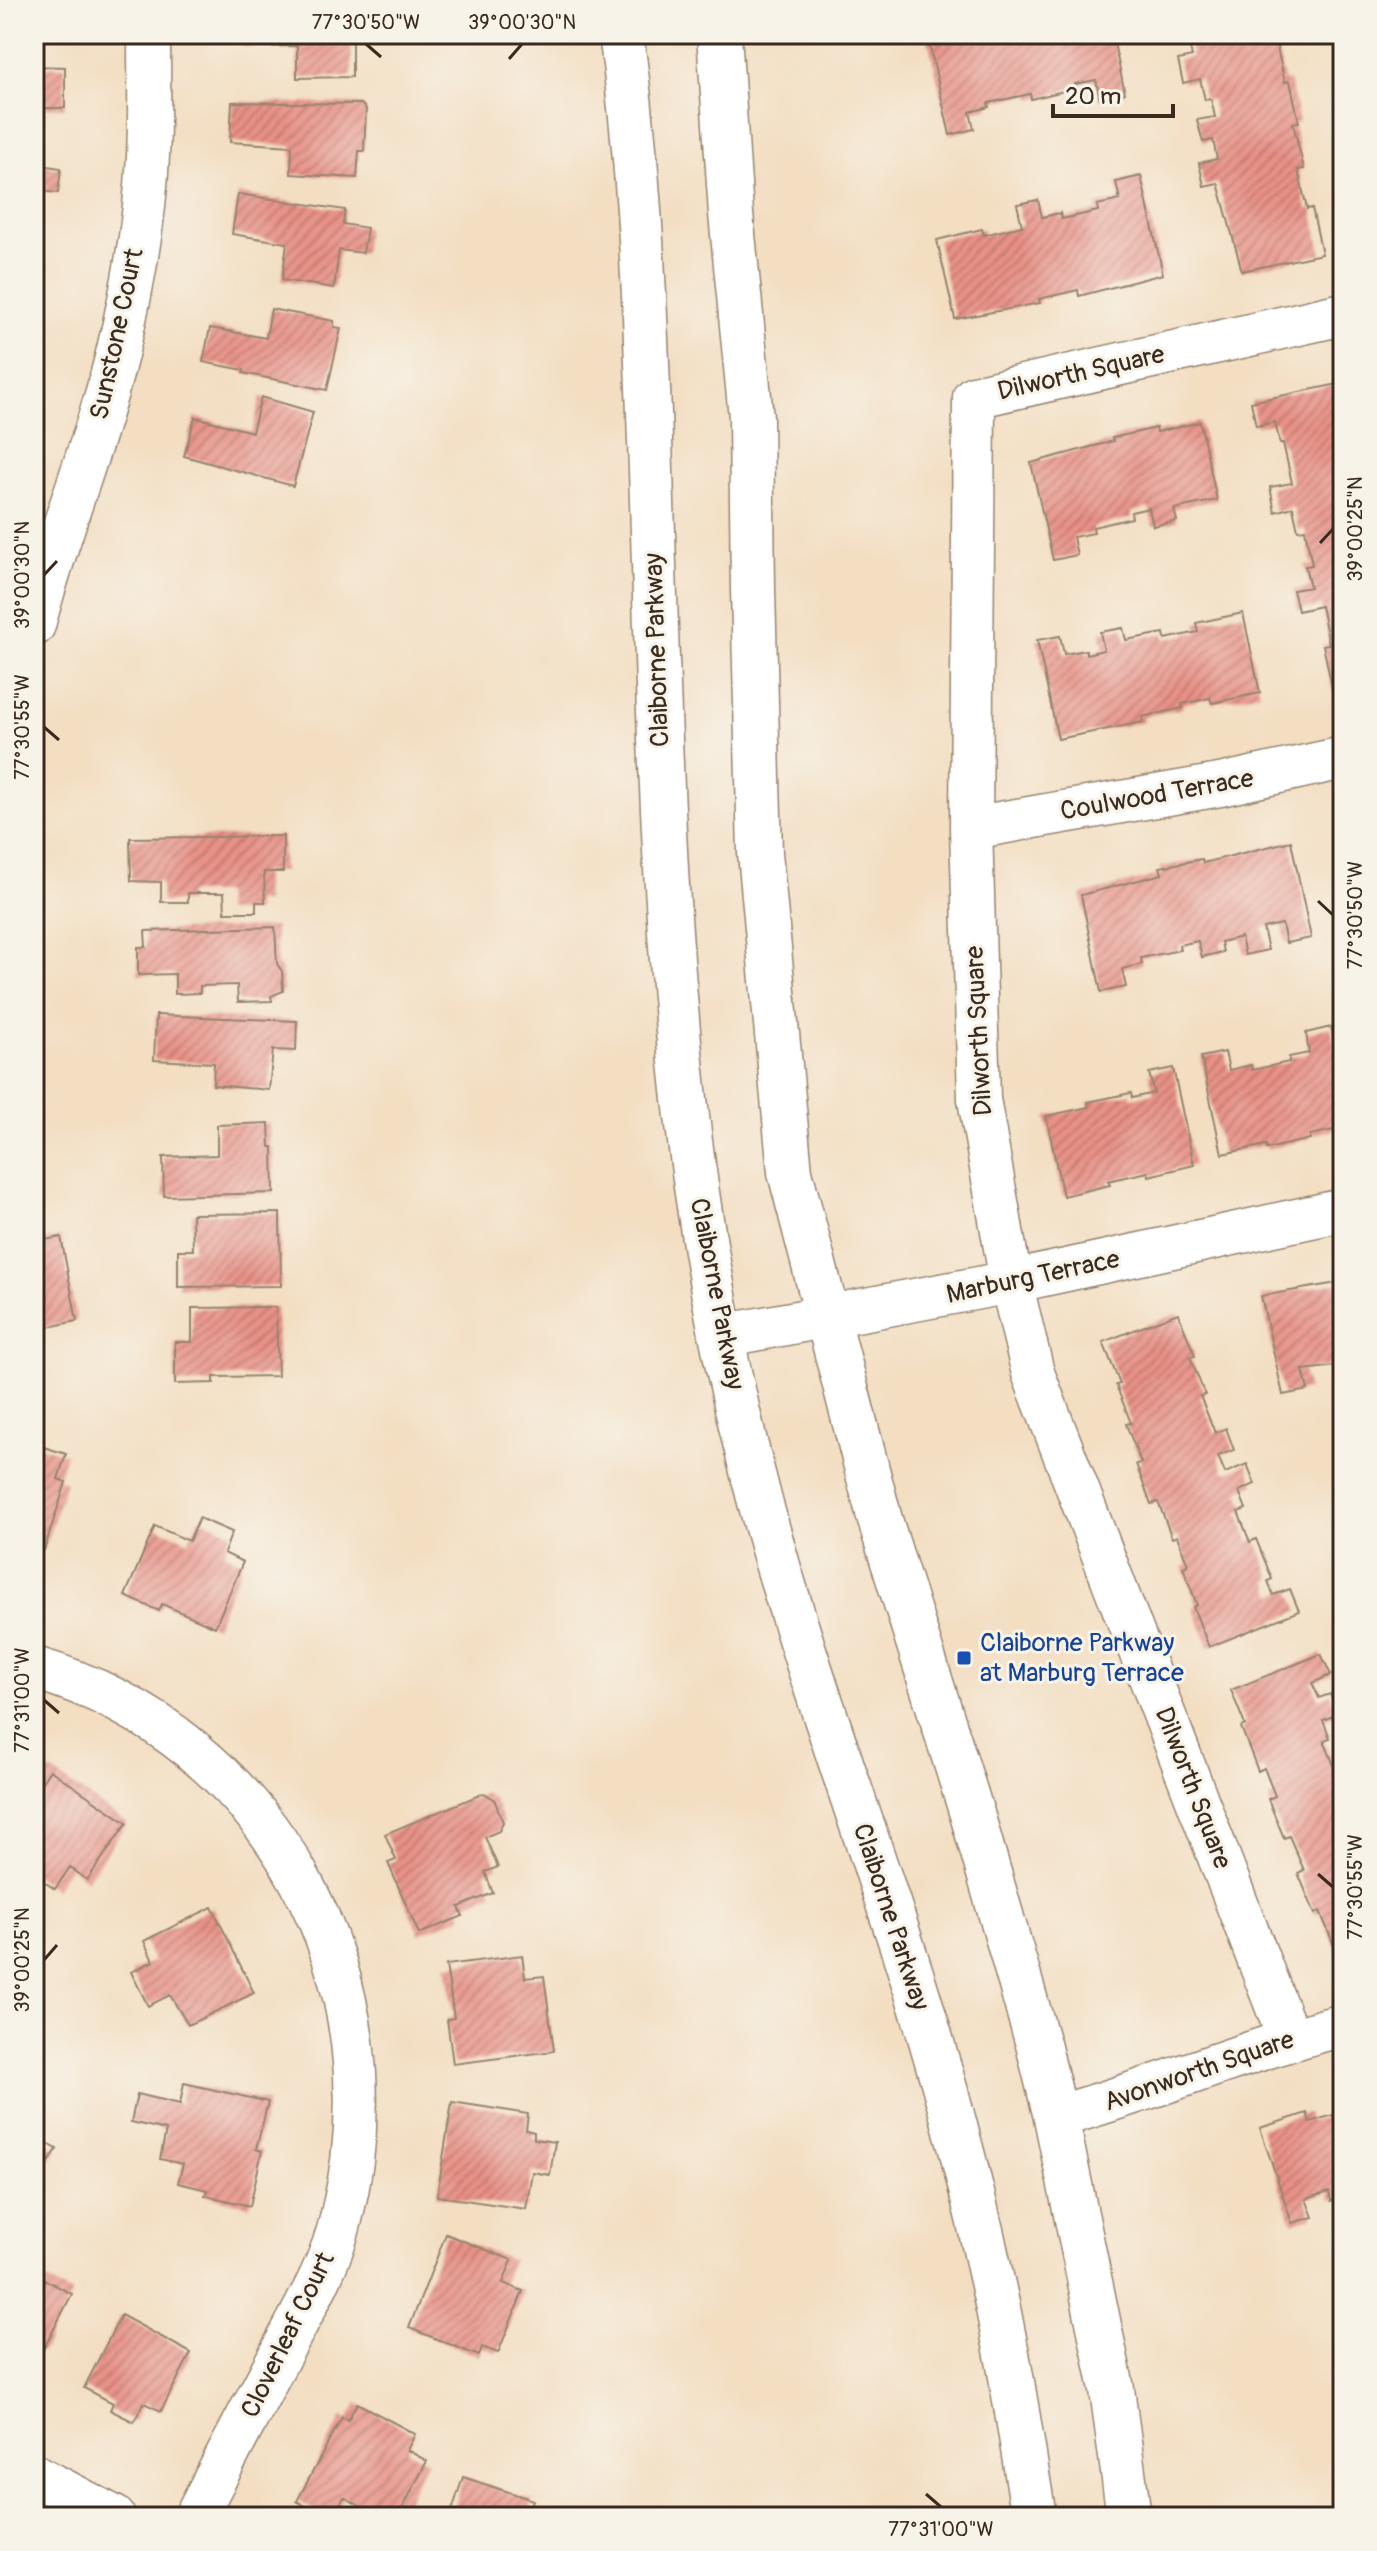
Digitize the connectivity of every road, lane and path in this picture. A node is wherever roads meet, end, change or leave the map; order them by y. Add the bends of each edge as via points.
1 (149, 34) edge
2 (621, 34) edge
3 (719, 34) edge
4 (1343, 314) edge
5 (34, 625) edge
6 (1343, 758) edge
7 (971, 828) junction
8 (1343, 1210) edge
9 (1011, 1282) junction
10 (827, 1318) junction
11 (721, 1336) junction
12 (34, 1668) edge
13 (1343, 2025) edge
14 (1289, 2039) junction
15 (1056, 2117) junction
16 (34, 2475) edge
17 (114, 2517) edge
18 (195, 2517) edge
19 (1034, 2517) edge
20 (1129, 2517) edge

1 - 5 street, Sunstone Court via 148,158 135,266 89,456
2 - 11 main road, Claiborne Parkway via 642,246 667,903 679,1059
3 - 10 main road via 751,417 760,853 790,1172
4 - 7 street, Dilworth Square via 974,397
6 - 7 street, Coulwood Terrace
7 - 9 street, Dilworth Square via 979,1099
8 - 9 street, Marburg Terrace
9 - 10 street, Marburg Terrace
9 - 14 street, Dilworth Square via 1033,1373
10 - 11 street, Marburg Terrace
10 - 15 main road via 880,1520 972,1814
11 - 19 main road, Claiborne Parkway via 789,1603 918,1998 967,2174 1007,2352
12 - 18 street, Cloverleaf Court via 119,1701 178,1739 231,1786 276,1839 308,1893 330,1944 349,2011 358,2081 356,2144 341,2221 320,2279
13 - 14 street, Avonworth Square
14 - 15 street, Avonworth Square
15 - 20 main road via 1112,2389
16 - 17 street

